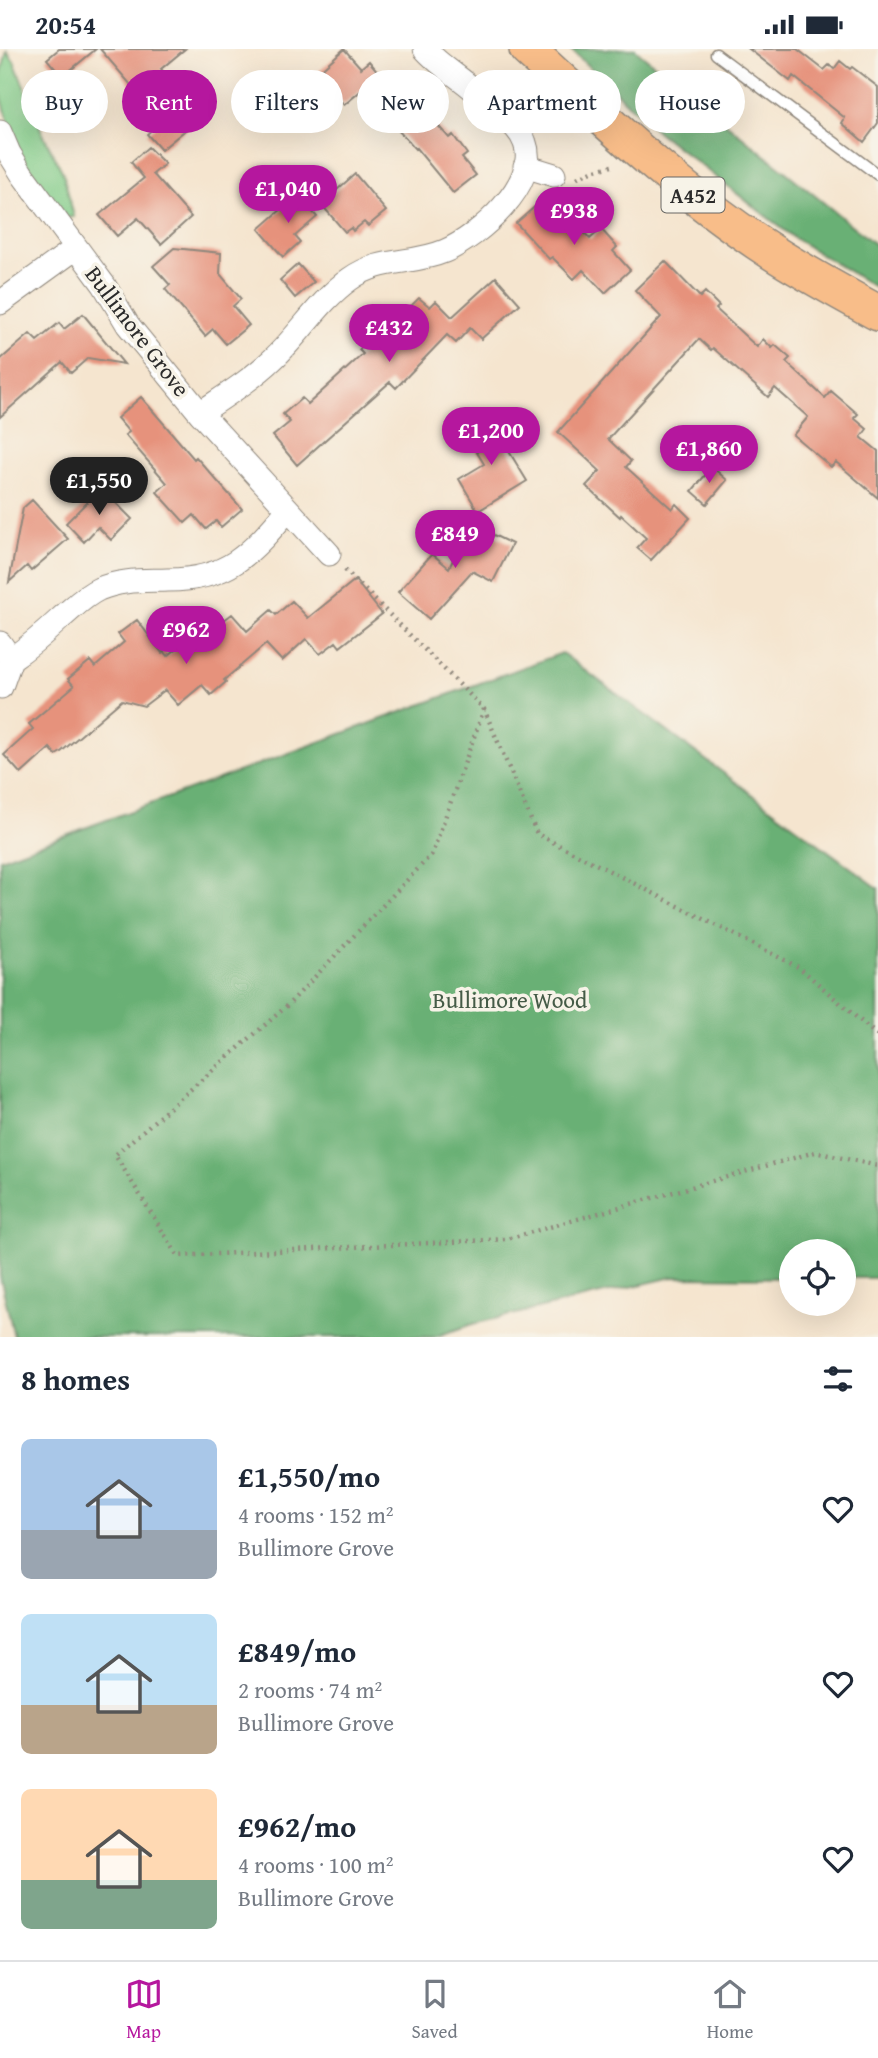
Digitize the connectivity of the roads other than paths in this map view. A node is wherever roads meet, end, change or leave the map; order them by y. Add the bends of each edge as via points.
1 (425, 49) edge
2 (527, 49) edge
3 (716, 54) dead end
4 (0, 132) edge
5 (525, 166) junction
6 (878, 175) edge
7 (562, 178) road end
8 (76, 248) junction
9 (0, 303) edge
10 (878, 313) edge
11 (200, 413) junction
12 (288, 510) junction
13 (329, 554) road end
14 (6, 651) edge
15 (1, 687) edge

1 - 5 street via 517,129 528,156
2 - 10 main road, A452 via 707,206 771,252
3 - 6 lane
4 - 8 street, Bullimore Grove via 22,174
5 - 7 street
5 - 11 street, Bullimore Grove via 511,199 474,233 435,254 376,264 356,274 330,295 273,360
8 - 9 street, Bullimore Grove
8 - 11 street, Bullimore Grove via 128,325
11 - 12 street, Bullimore Grove
12 - 13 street, Bullimore Grove
12 - 14 street via 258,546 229,568 193,579 121,582 97,590 31,646
14 - 15 street

